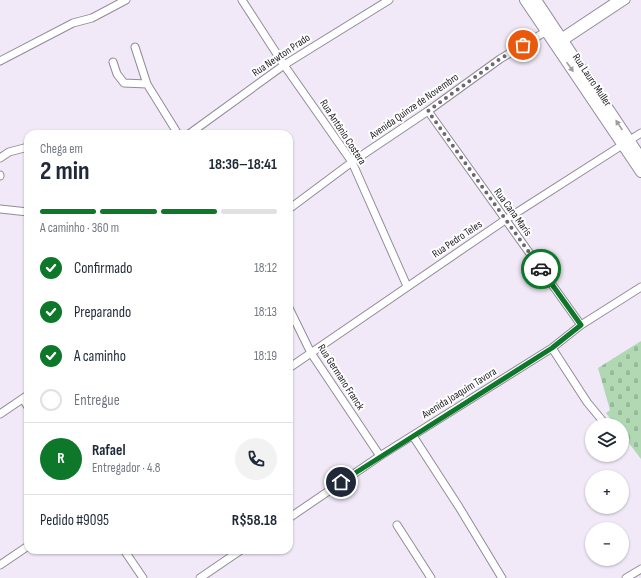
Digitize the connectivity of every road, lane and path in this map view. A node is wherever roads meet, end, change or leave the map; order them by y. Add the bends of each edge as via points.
1 (126, 0) edge
2 (242, 0) edge
3 (525, 0) edge
4 (536, 0) edge
5 (617, 0) edge
6 (626, 0) edge
7 (383, 1) edge
8 (550, 30) junction
9 (558, 42) junction
10 (135, 47) dead end
11 (0, 61) edge
12 (113, 62) dead end
13 (284, 64) junction
14 (147, 84) junction
15 (428, 111) junction
16 (176, 130) edge
17 (195, 130) edge
18 (641, 133) edge
19 (626, 143) junction
20 (24, 148) edge
21 (0, 158) edge
22 (641, 158) edge
23 (352, 162) junction
24 (641, 172) edge
25 (293, 206) edge
26 (0, 209) edge
27 (24, 212) edge
28 (505, 220) junction
29 (407, 286) junction
30 (641, 287) edge
31 (293, 316) edge
32 (581, 325) junction
33 (552, 348) junction
34 (312, 353) junction
35 (293, 365) edge
36 (24, 398) edge
37 (0, 414) edge
38 (600, 418) edge
39 (413, 436) junction
40 (380, 456) junction
41 (293, 515) edge
42 (397, 525) dead end
43 (24, 549) edge
44 (127, 554) edge
45 (236, 554) edge
46 (0, 565) edge
47 (641, 569) edge
48 (143, 578) edge
49 (200, 578) edge
50 (431, 578) edge
51 (502, 578) edge
52 (626, 578) edge

1 - 11 street via 92,18 74,22
2 - 13 street, Rua Antônio Costera
3 - 8 street, Rua Lauro Muller
4 - 8 street, Rua Lauro Muller
5 - 9 street
6 - 9 street
7 - 13 street, Rua Newton Prado
8 - 9 street, Rua Lauro Muller
8 - 15 street, Avenida Quinze de Novembro via 500,59
9 - 19 street, Rua Lauro Muller
10 - 14 street
12 - 14 street via 117,74 124,83
13 - 17 street, Rua Newton Prado
13 - 23 street, Rua Antônio Costera
14 - 16 street
15 - 23 street, Avenida Quinze de Novembro
15 - 28 street, Rua Cana Maris
18 - 19 street, Rua Pedro Teles
19 - 22 street, Rua Lauro Muller
19 - 24 street, Rua Lauro Muller
19 - 28 street, Rua Pedro Teles
20 - 21 street via 9,152
23 - 25 street, Avenida Quinze de Novembro
23 - 29 street, Rua Antônio Costera
26 - 27 street
28 - 29 street, Rua Pedro Teles
28 - 32 street, Rua Cana Maris
29 - 34 street, Rua Pedro Teles
30 - 32 street, Avenida Joaquim Tavora
31 - 34 street, Rua Germano Franck
32 - 33 street, Avenida Joaquim Tavora
33 - 38 street
33 - 39 street, Avenida Joaquim Tavora
34 - 35 street, Rua Pedro Teles
34 - 40 street, Rua Germano Franck
36 - 37 street
39 - 40 street, Avenida Joaquim Tavora
39 - 51 street
40 - 41 street, Avenida Joaquim Tavora
42 - 50 street
43 - 46 street
44 - 48 street
45 - 49 street
47 - 52 street

